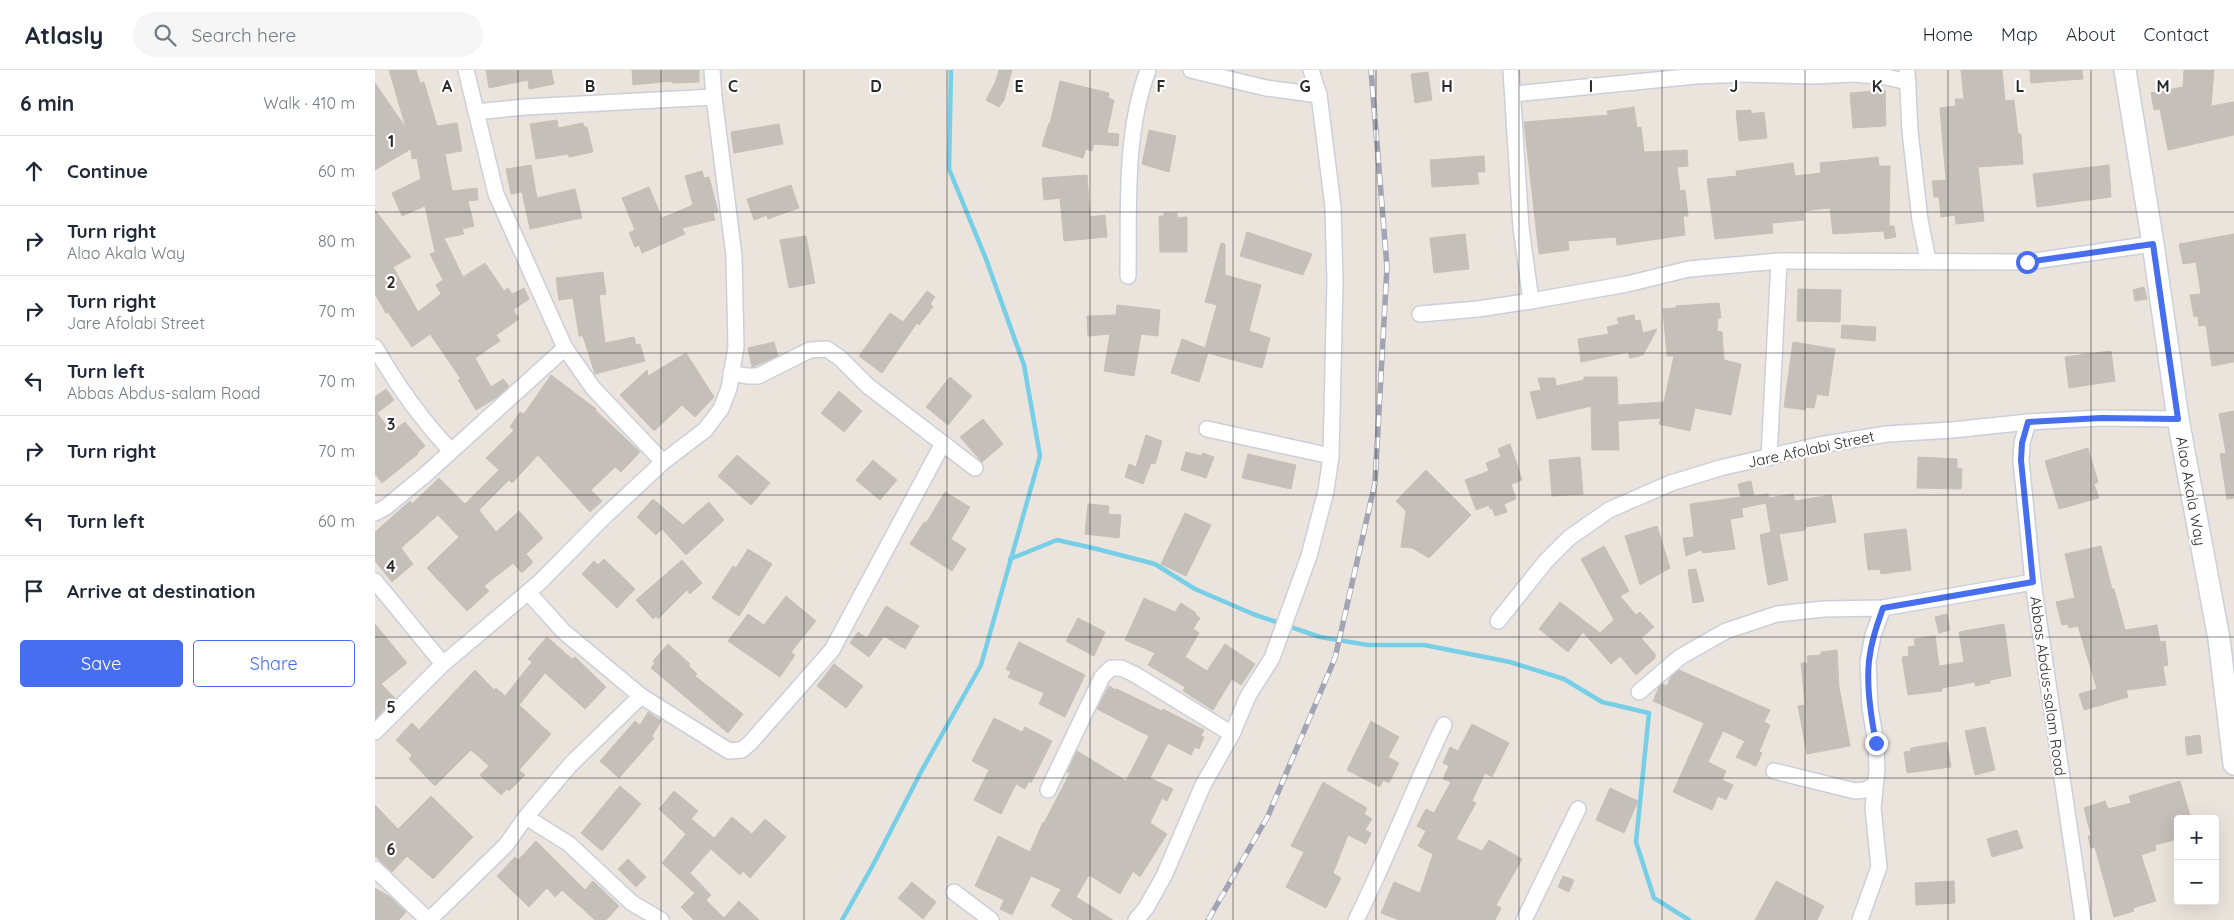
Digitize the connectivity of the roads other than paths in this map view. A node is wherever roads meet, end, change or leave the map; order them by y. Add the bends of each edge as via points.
1 (466, 70) edge
2 (712, 70) edge
3 (1148, 70) edge
4 (1191, 70) edge
5 (1311, 70) edge
6 (1511, 70) edge
7 (2125, 70) edge
8 (1695, 73) edge
9 (1907, 76) edge
10 (1513, 94) junction
11 (1319, 95) junction
12 (713, 98) junction
13 (476, 112) junction
14 (2153, 244) junction
15 (1779, 260) junction
16 (1929, 260) junction
17 (1128, 276) dead end
18 (1531, 301) junction
19 (1420, 314) dead end
20 (375, 347) edge
21 (565, 348) junction
22 (731, 373) junction
23 (2178, 419) junction
24 (2028, 422) junction
25 (1207, 429) dead end
26 (943, 443) junction
27 (450, 450) junction
28 (1331, 456) junction
29 (1769, 458) junction
30 (663, 462) junction
31 (975, 468) dead end
32 (375, 513) edge
33 (375, 581) edge
34 (2033, 582) junction
35 (528, 592) junction
36 (1883, 608) junction
37 (1498, 621) dead end
38 (2226, 639) edge
39 (443, 664) junction
40 (1639, 692) dead end
41 (641, 696) junction
42 (1444, 724) dead end
43 (375, 732) edge
44 (1232, 734) junction
45 (2234, 764) edge
46 (1774, 772) dead end
47 (1874, 785) junction
48 (1048, 790) dead end
49 (1578, 808) dead end
50 (526, 817) junction
51 (375, 869) edge
52 (954, 892) dead end
53 (428, 920) edge
54 (661, 920) edge
55 (991, 920) edge
56 (1136, 920) edge
57 (1356, 920) edge
58 (1524, 920) edge
59 (1860, 920) edge
60 (2083, 920) edge

1 - 13 street
2 - 12 street
3 - 17 street via 1135,123 1129,180
4 - 11 street via 1266,88
5 - 11 street
6 - 10 street
7 - 14 street, Alao Akala Way
8 - 9 street
8 - 10 street
9 - 16 street via 1920,220
10 - 18 street via 1521,228
11 - 28 street via 1333,207 1335,281
12 - 13 street
12 - 22 street via 734,256 735,347
13 - 21 street via 496,194
14 - 16 street via 2027,262
14 - 23 street, Alao Akala Way
15 - 16 street
15 - 18 street via 1689,269
15 - 29 street
18 - 19 street
20 - 27 street via 392,378
21 - 27 street
21 - 30 street via 593,388
22 - 26 street via 758,376 810,350 827,349 868,386
22 - 30 street via 721,409 705,430
23 - 24 street, Jare Afolabi Street via 2101,418
23 - 38 street, Alao Akala Way
24 - 29 street, Jare Afolabi Street via 1887,434 1819,445
24 - 34 street, Abbas Abdus-salam Road via 2021,460
25 - 28 street
26 - 31 street
26 - 41 street via 832,650 742,750 729,751
27 - 32 street via 425,475
28 - 44 street via 1326,491 1309,556 1272,658 1247,696
29 - 37 street, Jare Afolabi Street via 1671,482 1609,510 1569,538
30 - 35 street
33 - 39 street
34 - 36 street
34 - 60 street, Abbas Abdus-salam Road
35 - 39 street
35 - 41 street via 563,631
36 - 40 street via 1777,614 1726,631 1680,657
36 - 47 street via 1868,662 1870,708 1876,743
38 - 45 street, Alao Akala Way
39 - 43 street
41 - 50 street via 571,764
42 - 57 street
44 - 48 street via 1134,674 1121,668 1111,668 1102,677
44 - 56 street via 1203,785 1164,876
46 - 47 street via 1855,791
47 - 59 street via 1879,867
49 - 58 street
50 - 53 street via 506,845
50 - 54 street via 569,844 632,903
51 - 53 street
52 - 55 street

